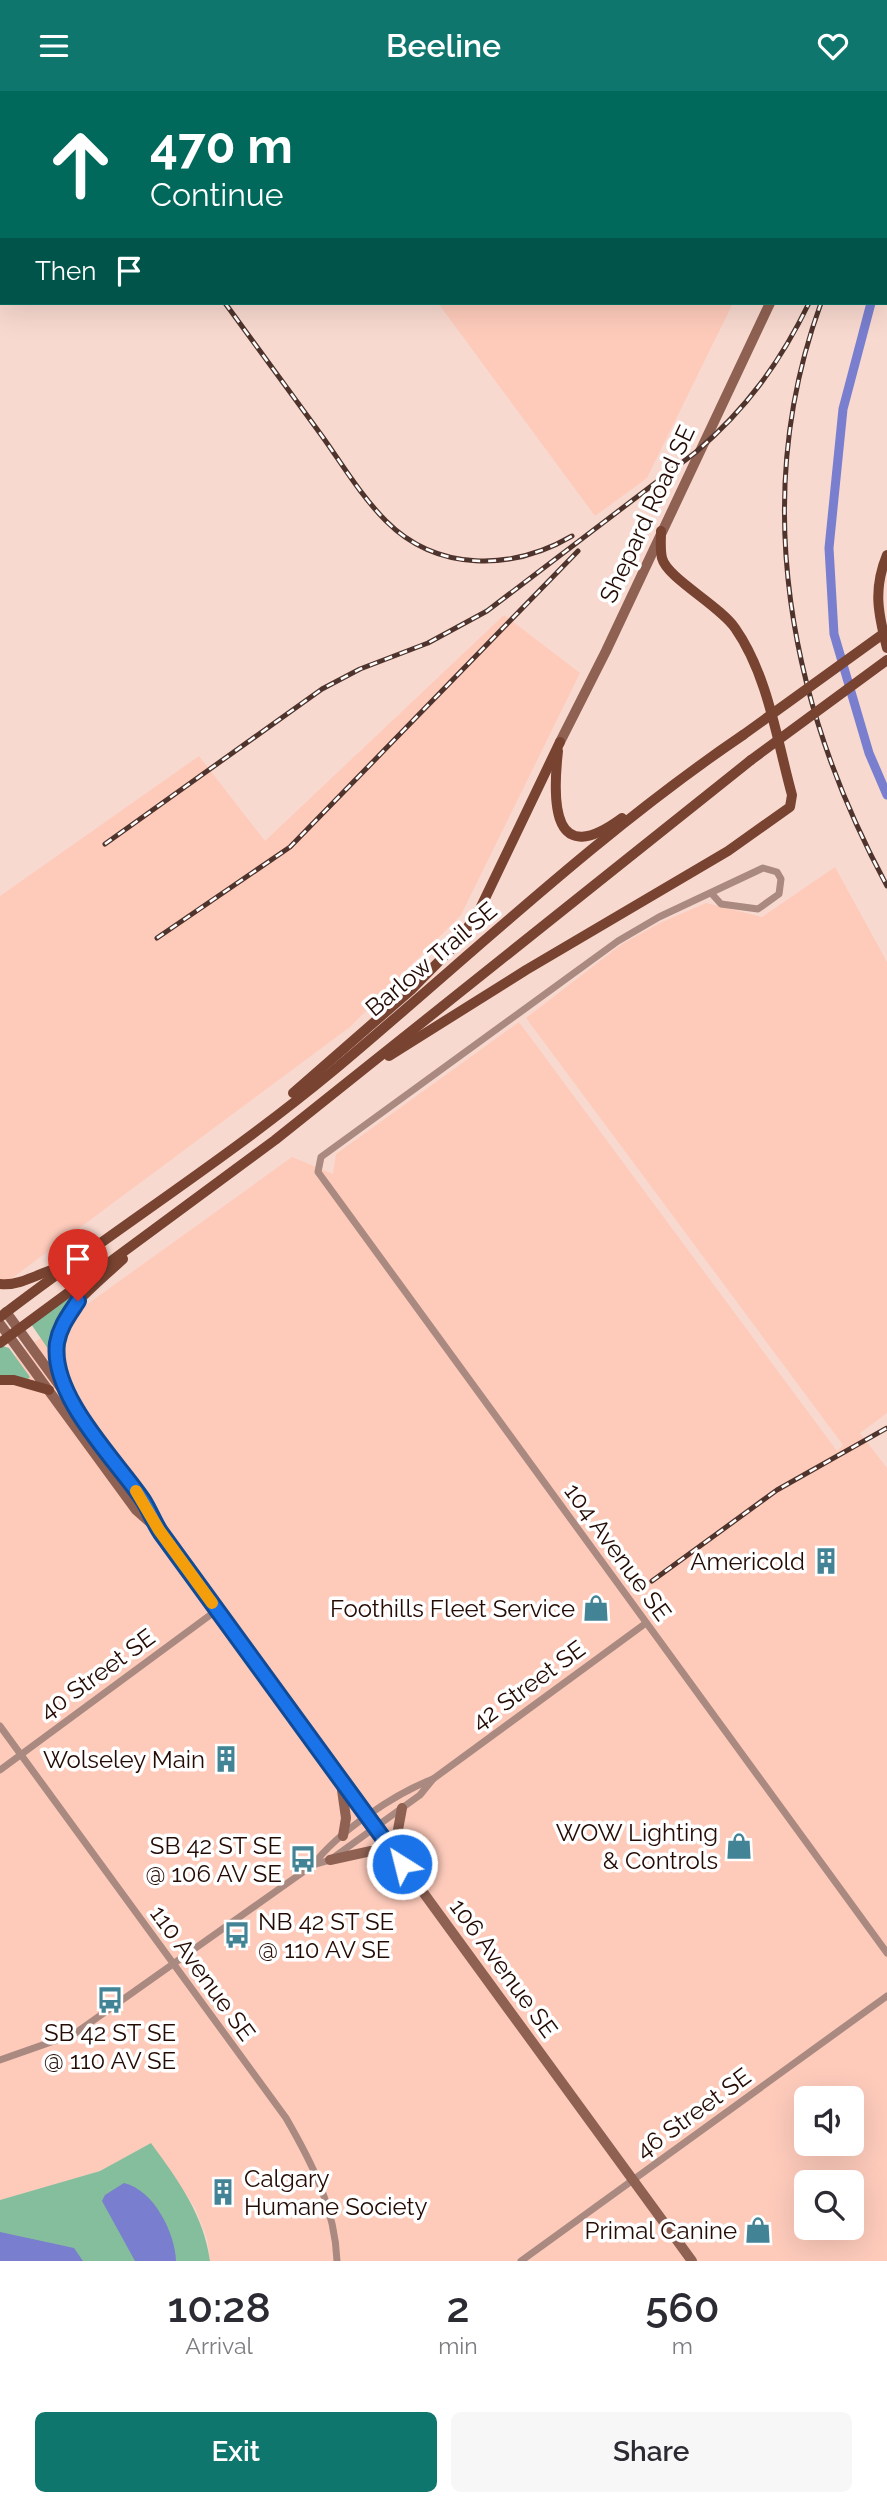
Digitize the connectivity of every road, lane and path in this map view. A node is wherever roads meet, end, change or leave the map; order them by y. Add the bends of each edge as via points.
1 (769, 305) edge
2 (661, 531) junction
3 (887, 555) edge
4 (887, 631) edge
5 (887, 648) edge
6 (887, 660) edge
7 (559, 742) junction
8 (672, 785) junction
9 (712, 894) junction
10 (374, 1063) junction
11 (249, 1134) junction
12 (164, 1222) junction
13 (72, 1264) junction
14 (0, 1284) edge
15 (2, 1311) edge
16 (0, 1324) edge
17 (9, 1336) edge
18 (0, 1380) edge
19 (49, 1390) junction
20 (72, 1403) junction
21 (159, 1530) junction
22 (217, 1611) junction
23 (646, 1623) junction
24 (0, 1726) edge
25 (20, 1754) junction
26 (0, 1770) edge
27 (341, 1779) junction
28 (433, 1779) junction
29 (402, 1808) junction
30 (369, 1817) junction
31 (376, 1827) junction
32 (343, 1836) junction
33 (330, 1860) junction
34 (399, 1860) junction
35 (313, 1865) junction
36 (887, 1954) edge
37 (174, 1965) junction
38 (887, 1996) edge
39 (0, 2060) edge
40 (633, 2180) junction
41 (337, 2261) edge
42 (522, 2261) edge
43 (692, 2261) edge

1 - 2 street, Shepard Road SE
2 - 7 street, Shepard Road SE
2 - 10 main road via 662,559 668,569 710,601 748,647 792,795 790,807 728,851
3 - 5 main road via 878,576 878,615
4 - 8 main road, Barlow Trail SE, bridge
6 - 10 main road, Barlow Trail SE, bridge via 594,882
7 - 8 main road via 559,817 575,837 598,834
7 - 11 main road via 478,913 455,945
8 - 11 main road, Barlow Trail SE via 330,1073
9 - 9 street via 763,868 777,872 781,879 779,894 758,909 721,904
9 - 23 street, 104 Avenue SE via 618,940 321,1157 318,1172
10 - 12 main road, Barlow Trail SE
11 - 13 main road, Barlow Trail SE
12 - 17 main road, Barlow Trail SE
12 - 20 main road via 78,1301 62,1324 57,1359
13 - 14 main road via 29,1280
13 - 15 main road, Barlow Trail SE
15 - 17 street, 106 Avenue SE
16 - 17 street, 106 Avenue SE
17 - 19 street, 106 Avenue SE
17 - 20 street, 106 Avenue SE
18 - 19 main road
19 - 21 street, 106 Avenue SE via 136,1510
20 - 21 street, 106 Avenue SE
21 - 22 street, 106 Avenue SE
22 - 25 street, 40 Street SE
22 - 27 street, 106 Avenue SE
23 - 28 street, 42 Street SE
23 - 36 street, 104 Avenue SE
24 - 25 street, 110 Avenue SE
25 - 26 street, 40 Street SE
25 - 37 street, 110 Avenue SE
27 - 30 street, 106 Avenue SE
27 - 32 street via 346,1818
28 - 29 street, 42 Street SE
28 - 30 street, 42 Street SE via 410,1787
29 - 31 street, 42 Street SE
29 - 34 street
30 - 31 street, 106 Avenue SE
30 - 32 street, 42 Street SE
31 - 33 street, 42 Street SE
31 - 34 street, 106 Avenue SE
32 - 35 street, 42 Street SE
33 - 34 street via 371,1851
33 - 35 street, 42 Street SE
34 - 40 street, 106 Avenue SE
35 - 37 street, 42 Street SE
37 - 39 street, 42 Street SE via 74,2034
37 - 41 street, 110 Avenue SE via 286,2117 308,2155 331,2216
38 - 40 street, 46 Street SE
40 - 42 street, 46 Street SE
40 - 43 street, 106 Avenue SE

